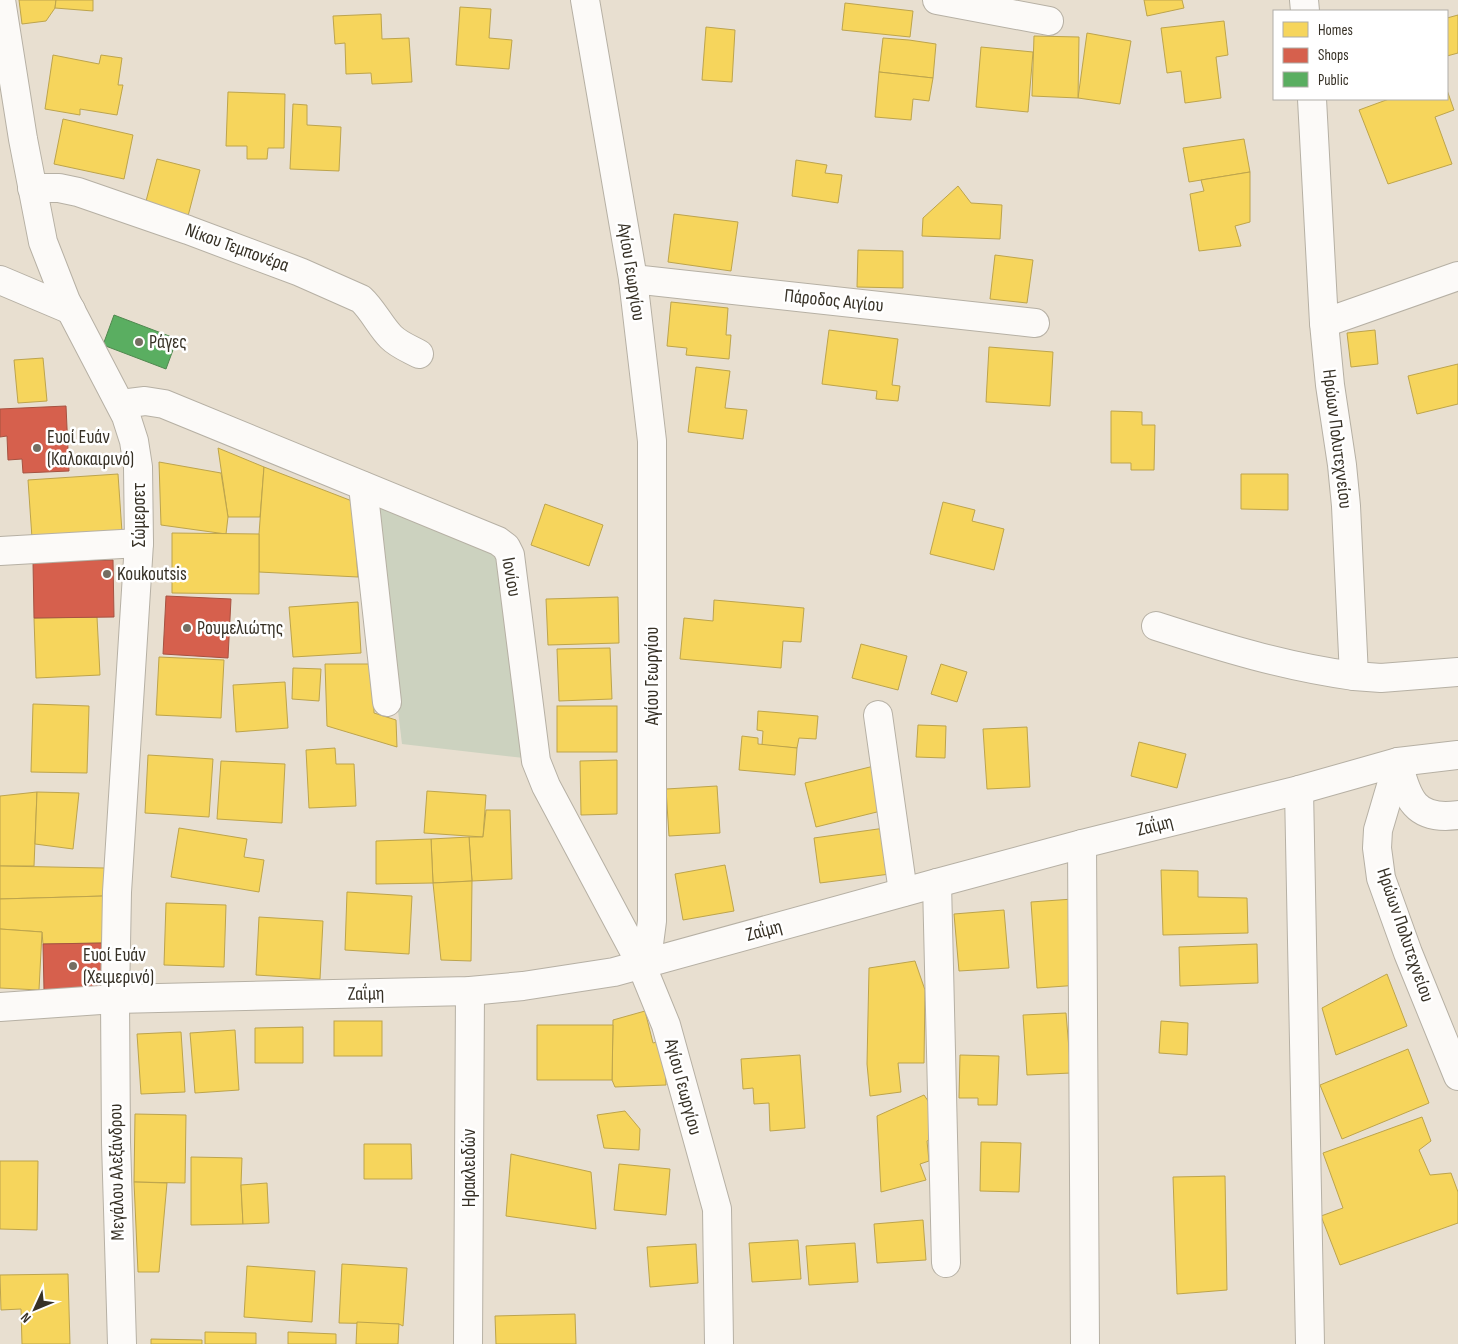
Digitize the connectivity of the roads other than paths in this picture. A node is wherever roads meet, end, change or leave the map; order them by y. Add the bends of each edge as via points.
1 (1, 0) edge
2 (585, 0) edge
3 (937, 0) edge
4 (1049, 21) dead end
5 (1312, 100) edge
6 (32, 188) junction
7 (1458, 276) edge
8 (633, 279) junction
9 (0, 280) edge
10 (71, 310) junction
11 (1035, 323) dead end
12 (1324, 323) junction
13 (419, 354) dead end
14 (121, 404) junction
15 (363, 486) junction
16 (140, 543) junction
17 (0, 551) edge
18 (1156, 626) dead end
19 (1458, 672) edge
20 (1354, 676) junction
21 (387, 702) dead end
22 (878, 715) dead end
23 (1457, 751) edge
24 (1398, 762) junction
25 (1299, 790) junction
26 (1458, 815) edge
27 (1082, 844) junction
28 (937, 883) junction
29 (903, 892) junction
30 (641, 964) junction
31 (470, 991) junction
32 (114, 999) junction
33 (0, 1007) edge
34 (1458, 1076) edge
35 (946, 1263) dead end
36 (122, 1344) edge
37 (468, 1344) edge
38 (719, 1344) edge
39 (1085, 1344) edge
40 (1310, 1344) edge

1 - 6 street, Σώμερσετ
2 - 8 street, Αγίου Γεωργίου
3 - 4 street
5 - 12 street, Ηρώων Πολυτεχνείου
6 - 10 street, Σώμερσετ via 43,242
6 - 13 street, Νίκου Τεμπονέρα via 78,192 300,272 361,299 396,342
7 - 12 street
8 - 11 street, Πάροδος Αιγίου
8 - 30 street, Αγίου Γεωργίου via 652,441 652,921 649,944
9 - 10 street
10 - 14 street, Σώμερσετ
12 - 20 street, Ηρώων Πολυτεχνείου via 1346,506
14 - 15 street, Ιονίου via 144,401 164,404
14 - 16 street, Σώμερσετ via 138,467
15 - 21 street
15 - 30 street, Ιονίου via 506,547 510,555 536,761 546,786
16 - 17 street
16 - 32 street, Σώμερσετ via 119,855
18 - 20 street via 1226,648
19 - 20 street via 1381,678
22 - 29 street
23 - 24 street, Ζαΐμη
24 - 25 street, Ζαΐμη
24 - 26 street via 1407,793 1418,809 1439,817
24 - 34 street, Ηρώων Πολυτεχνείου via 1378,830 1381,878
25 - 27 street, Ζαΐμη
25 - 40 street
27 - 28 street, Ζαΐμη
27 - 39 street
28 - 29 street, Ζαΐμη
28 - 35 street
29 - 30 street, Ζαΐμη
30 - 31 street, Ζαΐμη via 578,979
30 - 38 street, Αγίου Γεωργίου via 666,1025 717,1209
31 - 32 street, Ζαΐμη
31 - 37 street, Ηρακλειδών
32 - 33 street
32 - 36 street, Μεγάλου Αλεξάνδρου

